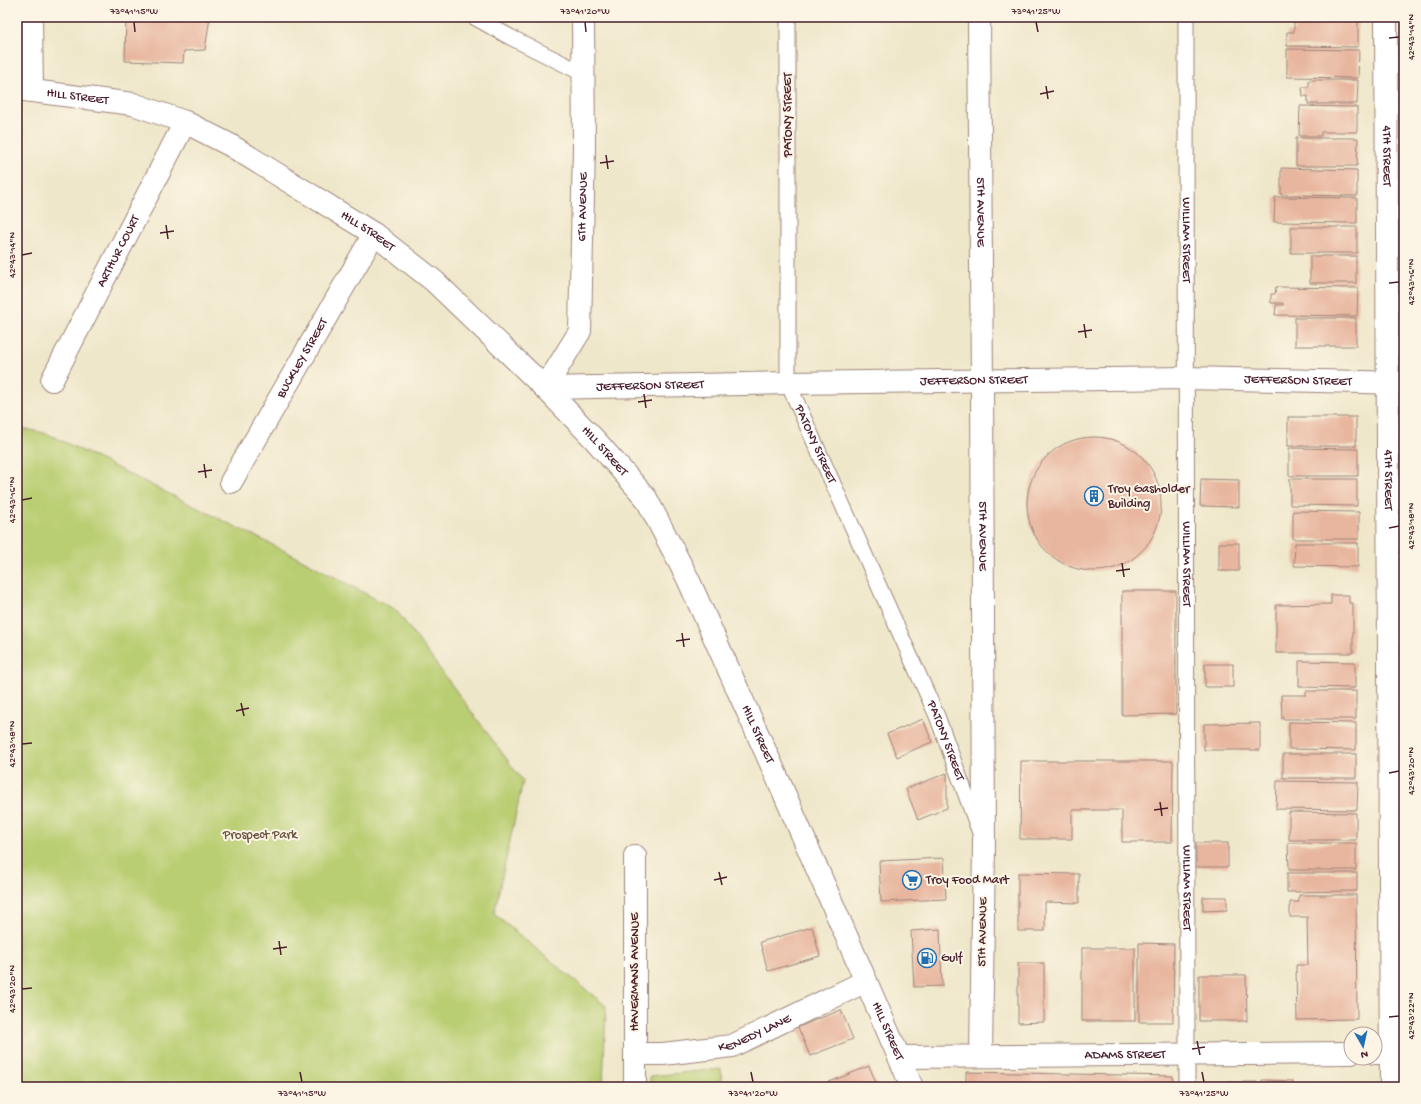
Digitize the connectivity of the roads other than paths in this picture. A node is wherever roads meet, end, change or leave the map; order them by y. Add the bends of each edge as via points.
1 (31, 17) edge
2 (474, 17) edge
3 (583, 17) edge
4 (788, 17) edge
5 (978, 17) edge
6 (1186, 17) edge
7 (1386, 17) edge
8 (584, 74) junction
9 (24, 90) edge
10 (185, 122) junction
11 (374, 234) junction
12 (1186, 378) junction
13 (52, 380) dead end
14 (982, 381) junction
15 (788, 383) junction
16 (1395, 383) edge
17 (545, 388) junction
18 (231, 482) dead end
19 (984, 844) junction
20 (635, 856) dead end
21 (866, 981) junction
22 (1343, 1053) edge
23 (1390, 1053) edge
24 (635, 1054) junction
25 (1187, 1055) junction
26 (981, 1056) junction
27 (900, 1057) junction
28 (635, 1087) edge
29 (912, 1087) edge
30 (1188, 1087) edge
31 (1391, 1087) edge

1 - 9 street
2 - 8 lane
3 - 8 street, 6TH AVENUE
4 - 15 lane, PATONY STREET
5 - 14 street, 5TH AVENUE
6 - 12 lane, WILLIAM STREET
7 - 16 street, 4TH STREET
8 - 17 street, 6TH AVENUE via 580,331
9 - 10 street, HILL STREET via 133,104
10 - 11 street, HILL STREET via 230,145
10 - 13 street, ARTHUR COURT
11 - 17 street, HILL STREET via 434,281
11 - 18 street, BUCKLEY STREET
12 - 14 street, JEFFERSON STREET
12 - 16 street, JEFFERSON STREET
12 - 25 lane, WILLIAM STREET
14 - 15 street, JEFFERSON STREET
14 - 19 street, 5TH AVENUE
15 - 17 street, JEFFERSON STREET
15 - 19 lane, PATONY STREET via 937,716
16 - 23 street, 4TH STREET
17 - 21 street, HILL STREET via 596,440 646,498 688,579
19 - 26 street, 5TH AVENUE
20 - 24 street, HAVERMANS AVENUE
21 - 24 street, KENEDY LANE via 732,1046 664,1054
21 - 27 street, HILL STREET
22 - 25 street, ADAMS STREET
23 - 31 street, 4TH STREET
24 - 28 street, HAVERMANS AVENUE
25 - 26 street, ADAMS STREET
25 - 30 lane, WILLIAM STREET
26 - 27 street, ADAMS STREET
27 - 29 street, HILL STREET

